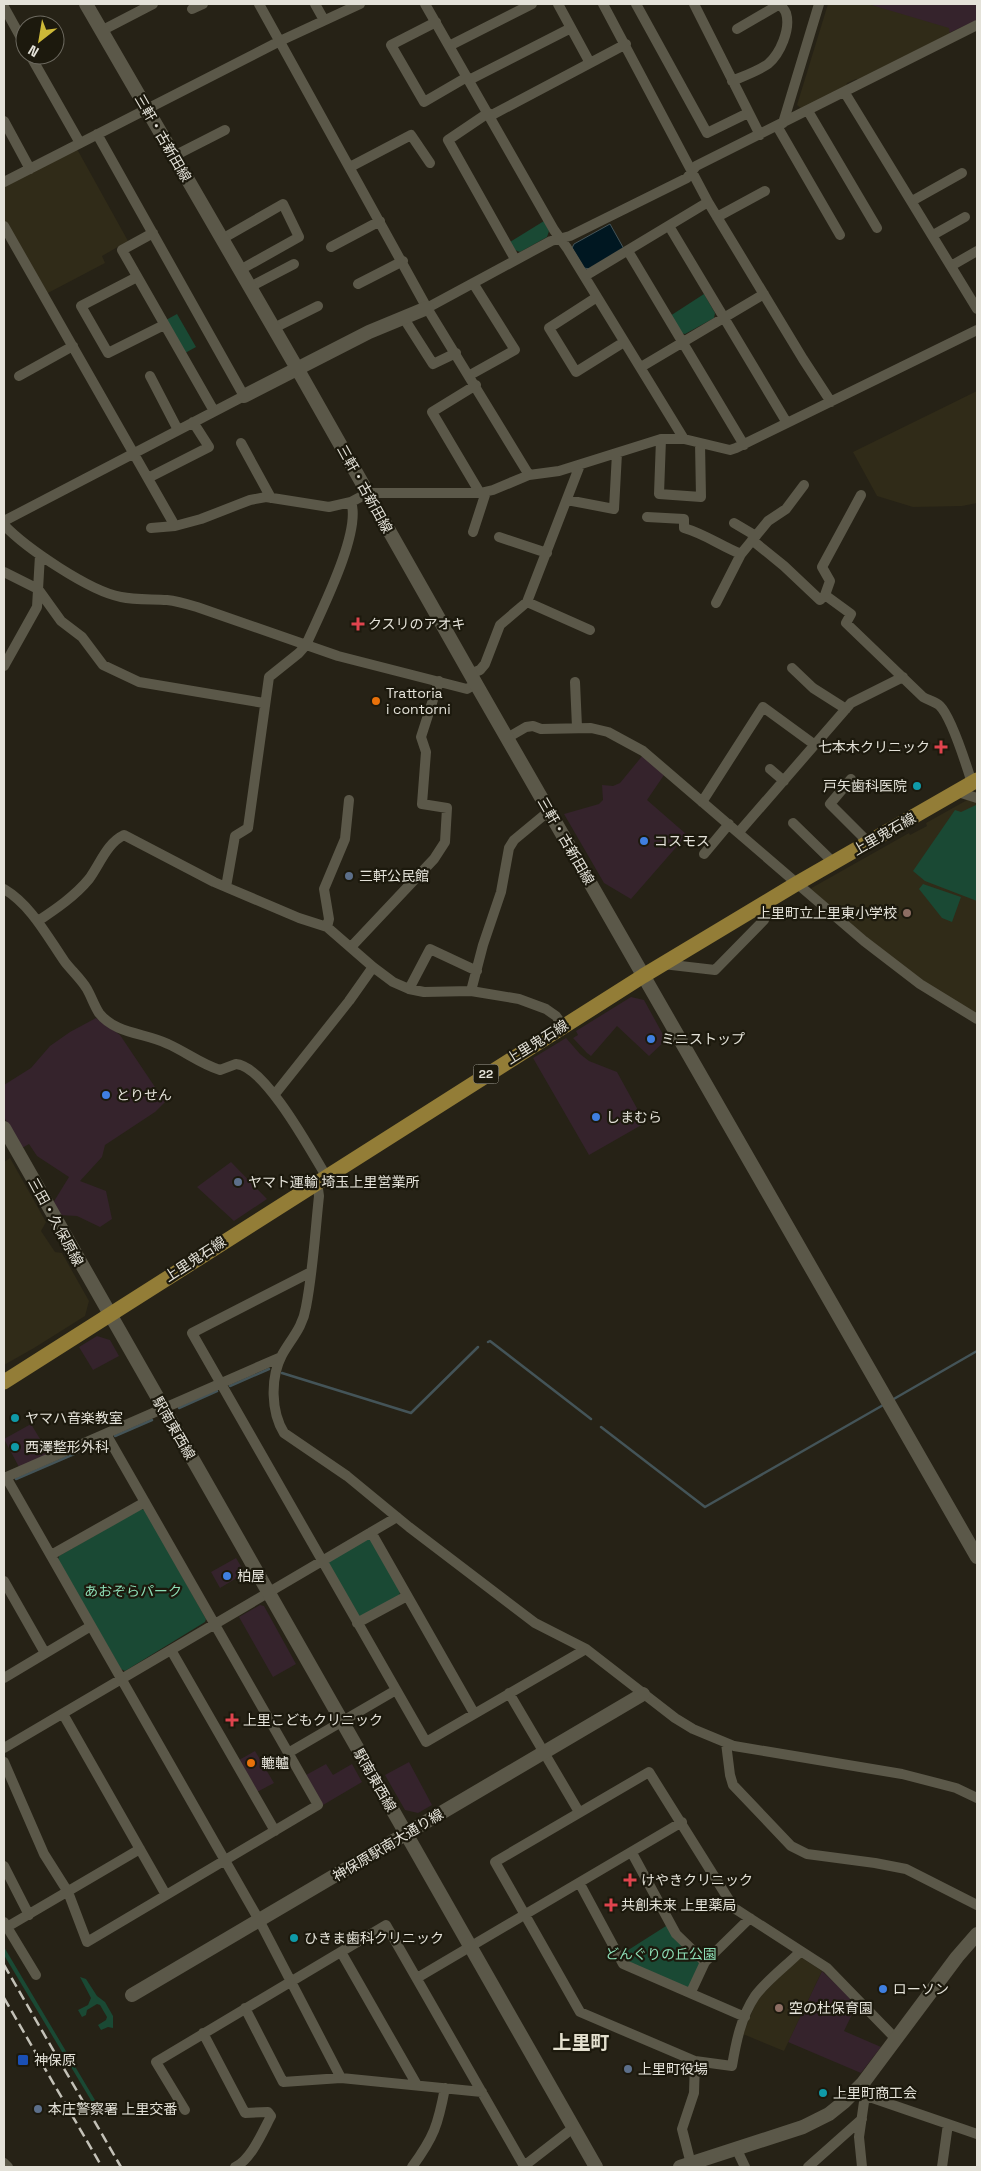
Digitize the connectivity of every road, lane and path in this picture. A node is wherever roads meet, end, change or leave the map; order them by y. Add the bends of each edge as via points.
1 (153, 4) edge
2 (204, 4) edge
3 (259, 4) edge
4 (315, 4) edge
5 (360, 4) edge
6 (425, 4) edge
7 (532, 4) edge
8 (558, 4) edge
9 (603, 4) edge
10 (636, 4) edge
11 (694, 4) edge
12 (780, 4) edge
13 (819, 4) edge
14 (90, 5) edge
15 (4, 7) edge
16 (192, 9) dead end
17 (324, 20) junction
18 (436, 22) junction
19 (977, 26) edge
20 (15, 27) edge
21 (571, 28) junction
22 (737, 29) dead end
23 (101, 31) junction
24 (280, 41) junction
25 (626, 44) junction
26 (450, 46) junction
27 (590, 63) junction
28 (36, 65) edge
29 (468, 78) junction
30 (732, 81) junction
31 (845, 93) junction
32 (146, 109) junction
33 (808, 111) junction
34 (748, 113) junction
35 (489, 115) junction
36 (4, 121) edge
37 (780, 125) junction
38 (225, 130) dead end
39 (97, 134) junction
40 (760, 135) junction
41 (80, 143) junction
42 (174, 156) junction
43 (430, 164) dead end
44 (350, 167) junction
45 (30, 169) junction
46 (693, 170) junction
47 (962, 174) dead end
48 (4, 182) edge
49 (765, 191) dead end
50 (912, 201) junction
51 (708, 202) junction
52 (718, 217) junction
53 (966, 217) dead end
54 (380, 221) junction
55 (4, 226) edge
56 (669, 226) junction
57 (877, 228) dead end
58 (153, 233) junction
59 (840, 235) dead end
60 (933, 235) junction
61 (561, 238) junction
62 (222, 239) junction
63 (331, 247) dead end
64 (628, 251) junction
65 (977, 251) edge
66 (515, 260) junction
67 (403, 261) junction
68 (294, 264) dead end
69 (952, 266) junction
70 (240, 270) junction
71 (585, 276) junction
72 (137, 277) junction
73 (473, 283) junction
74 (358, 284) dead end
75 (250, 287) junction
76 (764, 294) junction
77 (597, 297) junction
78 (318, 306) dead end
79 (427, 308) junction
80 (977, 309) edge
81 (403, 316) junction
82 (724, 318) junction
83 (164, 325) junction
84 (274, 328) junction
85 (977, 330) edge
86 (624, 342) junction
87 (682, 342) junction
88 (73, 346) junction
89 (456, 352) junction
90 (640, 367) junction
91 (298, 370) junction
92 (470, 375) junction
93 (19, 376) dead end
94 (150, 376) dead end
95 (476, 386) junction
96 (244, 396) junction
97 (831, 402) junction
98 (214, 411) junction
99 (193, 422) junction
100 (787, 423) junction
101 (178, 430) junction
102 (662, 439) junction
103 (684, 439) junction
104 (240, 443) dead end
105 (700, 443) junction
106 (744, 445) junction
107 (617, 453) junction
108 (133, 454) junction
109 (580, 465) junction
110 (530, 475) junction
111 (148, 478) junction
112 (804, 485) dead end
113 (483, 492) junction
114 (368, 494) junction
115 (861, 495) dead end
116 (271, 498) junction
117 (567, 500) junction
118 (351, 502) junction
119 (647, 516) dead end
120 (4, 521) edge
121 (734, 523) dead end
122 (4, 525) edge
123 (175, 526) junction
124 (151, 528) dead end
125 (473, 532) dead end
126 (500, 537) dead end
127 (754, 538) junction
128 (547, 554) junction
129 (742, 554) junction
130 (40, 555) junction
131 (4, 572) edge
132 (38, 589) junction
133 (825, 594) junction
134 (527, 602) junction
135 (716, 603) dead end
136 (590, 630) dead end
137 (306, 645) junction
138 (4, 666) edge
139 (792, 668) dead end
140 (903, 677) junction
141 (473, 679) junction
142 (440, 681) junction
143 (575, 682) dead end
144 (264, 703) junction
145 (846, 709) junction
146 (577, 727) junction
147 (507, 738) junction
148 (815, 745) junction
149 (770, 769) dead end
150 (851, 779) dead end
151 (784, 781) junction
152 (975, 782) edge
153 (958, 792) junction
154 (977, 798) edge
155 (349, 800) dead end
156 (702, 802) junction
157 (549, 811) junction
158 (793, 823) dead end
159 (729, 824) junction
160 (738, 832) junction
161 (869, 843) junction
162 (704, 854) dead end
163 (834, 863) junction
164 (796, 884) junction
165 (226, 887) junction
166 (4, 889) edge
167 (763, 903) junction
168 (38, 921) junction
169 (327, 927) junction
170 (351, 947) junction
171 (662, 964) junction
172 (373, 967) junction
173 (477, 971) junction
174 (642, 976) junction
175 (409, 989) junction
176 (471, 991) junction
177 (977, 1019) edge
178 (563, 1026) junction
179 (275, 1094) junction
180 (4, 1128) edge
181 (322, 1179) junction
182 (311, 1272) junction
183 (109, 1315) junction
184 (281, 1357) junction
185 (26, 1368) junction
186 (4, 1373) edge
187 (4, 1382) edge
188 (220, 1383) junction
189 (4, 1390) edge
190 (163, 1409) junction
191 (106, 1434) junction
192 (5, 1478) edge
193 (145, 1502) junction
194 (397, 1517) junction
195 (371, 1532) junction
196 (51, 1555) junction
197 (977, 1557) edge
198 (322, 1562) junction
199 (4, 1580) edge
200 (268, 1592) junction
201 (407, 1596) junction
202 (357, 1623) junction
203 (215, 1624) junction
204 (91, 1626) junction
205 (586, 1649) junction
206 (171, 1650) junction
207 (45, 1653) junction
208 (4, 1678) edge
209 (122, 1679) junction
210 (396, 1690) junction
211 (509, 1693) junction
212 (643, 1694) junction
213 (63, 1714) junction
214 (474, 1714) junction
215 (342, 1722) junction
216 (726, 1743) junction
217 (4, 1748) edge
218 (544, 1752) junction
219 (288, 1753) junction
220 (4, 1762) edge
221 (977, 1798) edge
222 (579, 1812) junction
223 (682, 1822) junction
224 (275, 1831) junction
225 (406, 1834) junction
226 (140, 1849) junction
227 (632, 1853) junction
228 (226, 1860) junction
229 (4, 1866) edge
230 (580, 1884) junction
231 (68, 1892) junction
232 (166, 1895) junction
233 (977, 1905) edge
234 (525, 1914) junction
235 (29, 1915) junction
236 (750, 1918) junction
237 (259, 1920) junction
238 (5, 1925) edge
239 (977, 1934) edge
240 (471, 1946) junction
241 (341, 1952) junction
242 (800, 1952) junction
243 (705, 1962) junction
244 (36, 1975) dead end
245 (417, 1978) junction
246 (291, 1981) junction
247 (690, 1992) junction
248 (132, 1995) dead end
249 (245, 2008) junction
250 (745, 2017) junction
251 (203, 2033) junction
252 (896, 2039) junction
253 (695, 2060) junction
254 (341, 2078) junction
255 (416, 2085) junction
256 (445, 2088) junction
257 (482, 2092) junction
258 (860, 2094) junction
259 (185, 2110) dead end
260 (862, 2119) junction
261 (948, 2124) junction
262 (574, 2128) junction
263 (977, 2134) edge
264 (737, 2150) junction
265 (4, 2163) edge
266 (686, 2166) edge
267 (8, 2167) edge
268 (235, 2167) edge
269 (412, 2167) edge
270 (596, 2167) edge
271 (745, 2167) edge
272 (808, 2167) edge
273 (862, 2167) edge
274 (942, 2167) edge

1 - 23 street
2 - 16 street
3 - 24 street
4 - 17 street
5 - 17 street
6 - 18 street
7 - 26 street
8 - 21 street
9 - 25 street
10 - 34 street via 707,133
11 - 30 street
12 - 22 street
12 - 30 street via 786,12 787,22 777,55 767,64
13 - 37 street
14 - 23 street, 三軒・古新田線
15 - 20 street
17 - 24 street
18 - 26 street
18 - 29 street via 391,45 424,102
19 - 31 street
21 - 27 street
21 - 29 street
23 - 32 street, 三軒・古新田線
24 - 32 street
24 - 44 street
25 - 27 street
25 - 46 street
26 - 29 street
27 - 35 street
28 - 41 street
29 - 35 street
30 - 34 street
31 - 33 street
31 - 50 street
32 - 39 street
32 - 42 street, 三軒・古新田線
33 - 37 street
33 - 57 street
34 - 40 street
35 - 61 street
35 - 66 street via 448,140
36 - 45 street
37 - 40 street
37 - 59 street
38 - 42 street
39 - 41 street
39 - 58 street
40 - 46 street
41 - 45 street
42 - 62 street, 三軒・古新田線
43 - 44 street via 411,134
44 - 54 street
45 - 48 street
46 - 51 street
46 - 61 street via 687,178
47 - 50 street
49 - 52 street
50 - 60 street
51 - 52 street
51 - 56 street
52 - 76 street
53 - 60 street
54 - 63 street
54 - 67 street
55 - 88 street
56 - 64 street
56 - 82 street
58 - 72 street via 122,250
58 - 96 street
60 - 69 street
61 - 66 street
61 - 71 street
62 - 70 street, 三軒・古新田線
62 - 70 street via 283,204 299,237
64 - 71 street
64 - 87 street
65 - 69 street
66 - 73 street
67 - 74 street
67 - 79 street
68 - 75 street
69 - 80 street
70 - 75 street, 三軒・古新田線
71 - 77 street
72 - 83 street
72 - 83 street via 81,306 108,353
73 - 79 street
73 - 92 street via 515,350
75 - 84 street, 三軒・古新田線
76 - 82 street
76 - 97 street
77 - 86 street
77 - 86 street via 549,328 576,372
78 - 84 street
79 - 81 street
79 - 89 street
81 - 89 street via 433,364
81 - 91 street
82 - 87 street
82 - 100 street
83 - 98 street
84 - 91 street, 三軒・古新田線
85 - 97 street
86 - 90 street
87 - 90 street
87 - 106 street
88 - 93 street
88 - 108 street
89 - 92 street
90 - 103 street
91 - 96 street
91 - 114 street, 三軒・古新田線
92 - 95 street
94 - 101 street
95 - 110 street
95 - 113 street via 432,412
96 - 98 street
97 - 100 street
98 - 99 street
99 - 101 street
99 - 111 street via 209,447
100 - 106 street
101 - 108 street
102 - 103 street
102 - 105 street via 659,494 701,497
102 - 107 street
103 - 105 street
104 - 116 street
105 - 106 street via 730,450
107 - 109 street
107 - 117 street via 614,509
108 - 111 street
108 - 120 street
109 - 110 street
109 - 117 street
110 - 113 street
111 - 123 street
112 - 127 street via 786,509 768,521
113 - 114 street
113 - 125 street
114 - 118 street
114 - 141 street, 三軒・古新田線
115 - 133 street via 822,567 830,580
116 - 118 street via 329,506
116 - 123 street via 250,500
117 - 128 street
118 - 137 street via 353,514 346,553
119 - 129 street via 684,518 684,528
121 - 127 street
122 - 130 street
123 - 124 street
126 - 128 street
127 - 129 street
127 - 133 street via 820,600
128 - 134 street
129 - 135 street
130 - 132 street
130 - 137 street via 108,594 197,606
131 - 132 street
132 - 138 street via 36,607
132 - 144 street via 61,621 82,637 104,665 139,682
133 - 140 street via 851,614 846,623
134 - 136 street
134 - 141 street via 500,625 485,664
137 - 142 street via 363,663
137 - 144 street via 269,677
139 - 145 street via 813,688
140 - 145 street via 858,698
140 - 152 street via 923,697 944,711
141 - 142 street via 467,689
141 - 147 street, 三軒・古新田線
142 - 170 street via 421,737 426,752 422,804 448,808 444,842 434,859
143 - 146 street
144 - 165 street via 248,828 235,836
145 - 148 street
146 - 147 street via 526,727
146 - 156 street via 601,729 643,751
147 - 157 street, 三軒・古新田線
148 - 151 street
148 - 156 street via 763,706
149 - 151 street
150 - 161 street via 830,804
151 - 160 street
152 - 153 main road, 上里鬼石線 / 22
153 - 154 street
153 - 161 main road, 上里鬼石線 / 22
155 - 169 street via 345,839 324,889 329,919
156 - 159 street
157 - 173 street via 509,848 501,892
157 - 174 street, 三軒・古新田線
158 - 163 street
159 - 160 street
159 - 162 street
160 - 164 street
161 - 163 main road, 上里鬼石線 / 22
163 - 164 main road, 上里鬼石線 / 22
164 - 167 main road, 上里鬼石線 / 22
164 - 177 street via 904,973
165 - 168 street via 124,835 115,839 88,879 68,900
165 - 169 street
166 - 168 street via 13,894
167 - 171 main road, 上里鬼石線 / 22
167 - 171 street via 764,920 715,970
168 - 179 street via 105,1018 130,1032 167,1043 215,1069 224,1070 242,1064
169 - 170 street
170 - 172 street
171 - 174 main road, 上里鬼石線 / 22
172 - 175 street
172 - 179 street
173 - 175 street via 430,949
173 - 176 street
174 - 178 main road, 上里鬼石線 / 22
174 - 197 street, 三軒・古新田線
175 - 176 street via 424,992
176 - 178 street via 534,1003 556,1016
178 - 181 main road, 上里鬼石線 / 22
179 - 181 street
180 - 183 street, 三田・久保原線
181 - 182 street
181 - 183 main road, 上里鬼石線 / 22
182 - 184 street via 302,1323
182 - 188 street via 192,1333
183 - 185 main road, 上里鬼石線 / 22
183 - 190 street, 駅南東西線
184 - 188 street
184 - 194 street via 274,1387 276,1413 284,1433 348,1476
185 - 186 street
185 - 187 main road, 上里鬼石線 / 22
185 - 189 street via 19,1380
188 - 190 street
188 - 198 street
190 - 191 street
190 - 200 street, 駅南東西線
191 - 192 street
191 - 193 street
192 - 196 street
193 - 196 street
193 - 203 street
194 - 195 street
194 - 205 street via 535,1623
195 - 198 street
195 - 201 street
196 - 204 street
198 - 200 street
198 - 202 street
199 - 207 street
200 - 203 street
200 - 215 street, 駅南東西線
201 - 202 street
201 - 214 street
202 - 210 street
203 - 206 street
203 - 219 street
204 - 207 street
204 - 209 street
205 - 211 street
205 - 212 street
206 - 209 street
206 - 224 street
207 - 208 street
209 - 213 street
209 - 228 street
210 - 214 street via 426,1742
210 - 215 street
211 - 214 street
211 - 218 street
212 - 216 street via 674,1718
212 - 218 street, 神保原駅南大通り線
213 - 217 street
213 - 226 street
215 - 219 street
215 - 225 street, 駅南東西線
216 - 221 street via 923,1778
216 - 233 street via 733,1785 791,1846 807,1854 906,1869
218 - 222 street
218 - 225 street, 神保原駅南大通り線
219 - 224 street via 318,1805
220 - 231 street via 44,1854
222 - 223 street via 649,1772
222 - 234 street via 495,1862
223 - 227 street
223 - 236 street via 734,1908
224 - 228 street
225 - 237 street, 神保原駅南大通り線
225 - 240 street, 駅南東西線
226 - 231 street
226 - 232 street
227 - 230 street
227 - 243 street via 676,1934
228 - 232 street
228 - 237 street
229 - 235 street
230 - 234 street
230 - 247 street via 623,1964
231 - 232 street via 87,1942
231 - 235 street
234 - 240 street
234 - 253 street via 580,2012
235 - 238 street
236 - 242 street
236 - 243 street
237 - 246 street
237 - 248 street, 神保原駅南大通り線
238 - 244 street
239 - 252 street
240 - 245 street
240 - 262 street, 駅南東西線
241 - 245 street via 386,1925
241 - 246 street
241 - 255 street
242 - 250 street via 756,1996
242 - 252 street via 828,1968
243 - 247 street
245 - 257 street
246 - 249 street
246 - 254 street
247 - 250 street
249 - 251 street
249 - 254 street via 283,2082
250 - 253 street via 732,2066
251 - 259 street via 156,2062
251 - 268 street via 245,2113 268,2112 271,2116 254,2147
252 - 258 street
253 - 266 street via 694,2093 682,2129
254 - 255 street
255 - 256 street
256 - 257 street
256 - 269 street via 435,2131
257 - 262 street via 524,2166
258 - 260 street
258 - 261 street
258 - 264 street via 816,2121
260 - 272 street
260 - 273 street via 859,2137
261 - 263 street
261 - 274 street
262 - 270 street, 駅南東西線
264 - 266 street
264 - 271 street
265 - 267 street

